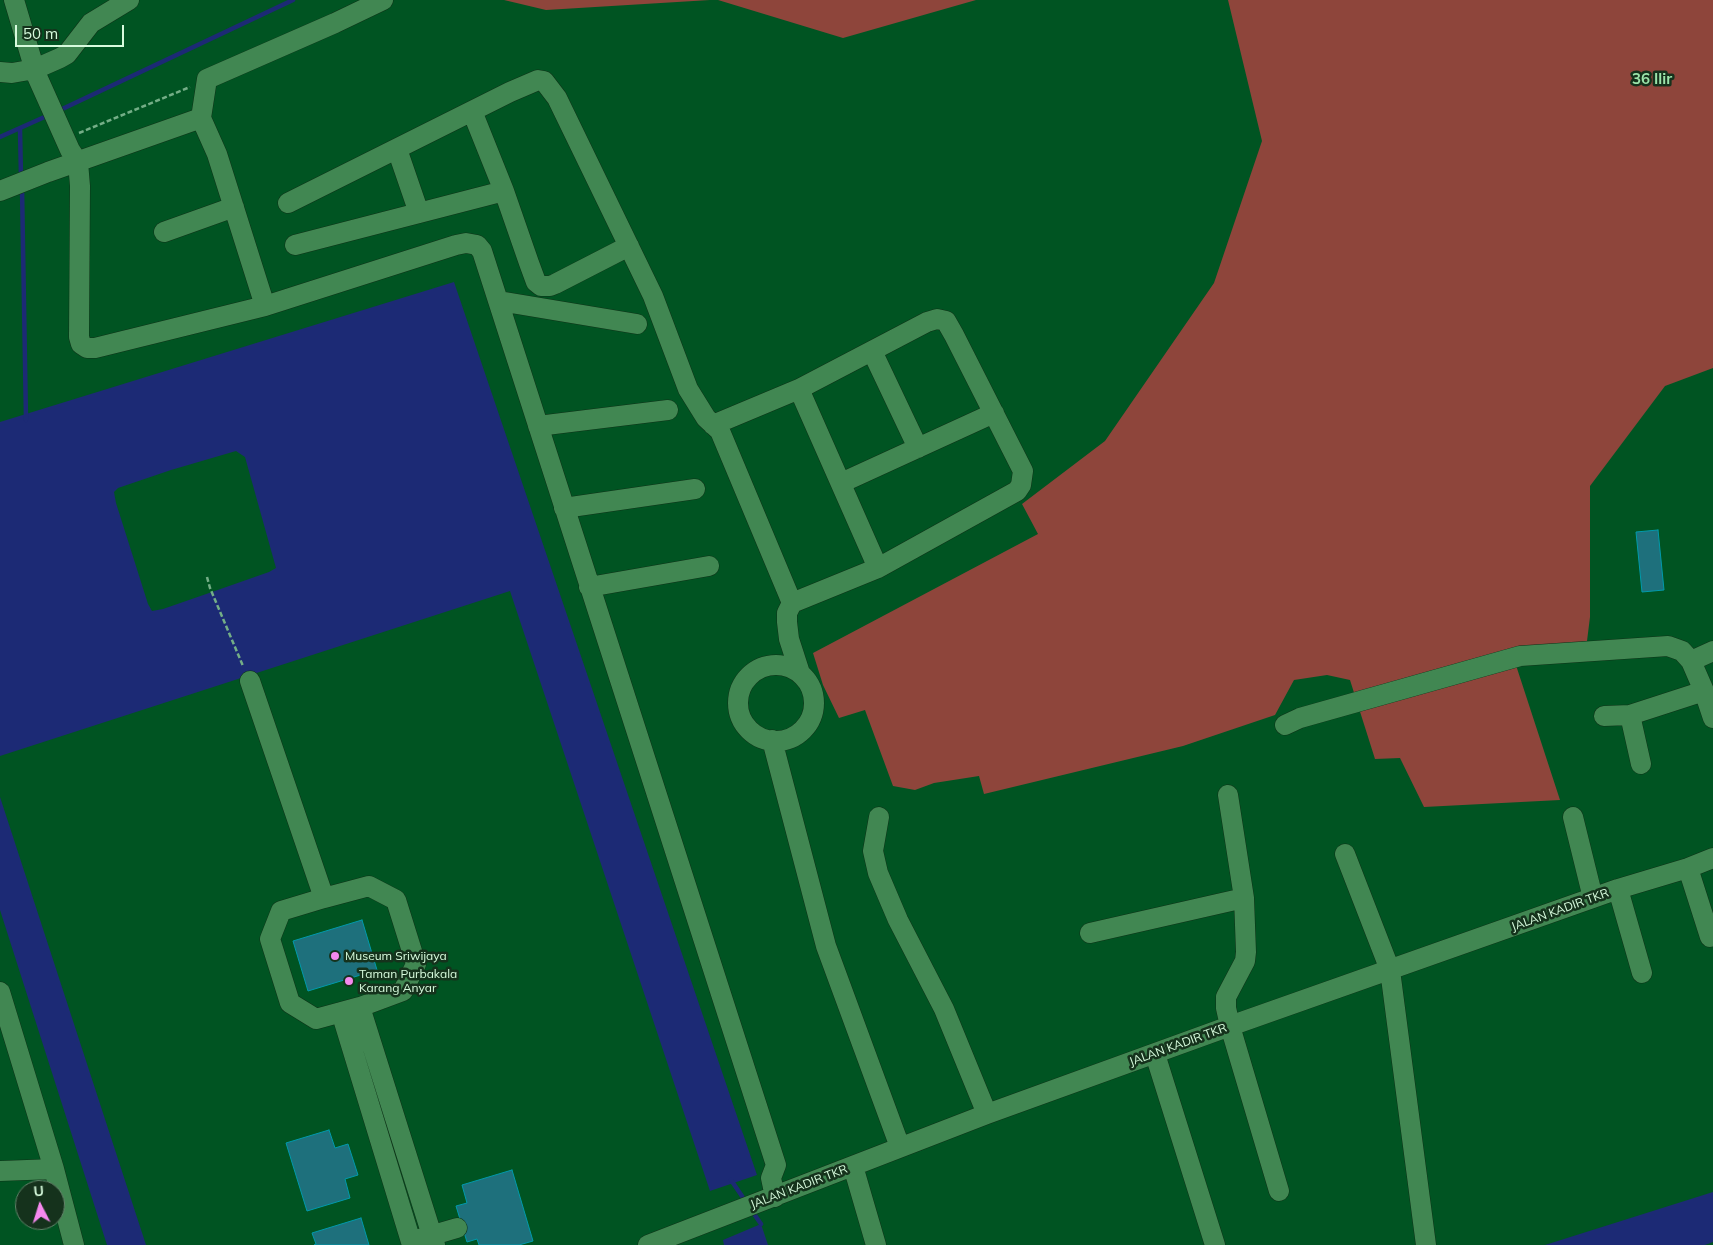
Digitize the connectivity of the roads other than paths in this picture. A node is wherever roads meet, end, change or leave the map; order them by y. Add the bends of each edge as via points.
1 (14, 0) edge
2 (129, 0) edge
3 (383, 0) edge
4 (0, 72) edge
5 (36, 72) junction
6 (472, 111) junction
7 (201, 118) junction
8 (397, 149) junction
9 (71, 150) junction
10 (0, 191) edge
11 (504, 191) junction
12 (288, 203) dead end
13 (234, 207) junction
14 (419, 213) junction
15 (164, 232) dead end
16 (295, 245) dead end
17 (629, 246) junction
18 (499, 301) junction
19 (266, 306) junction
20 (637, 324) dead end
21 (872, 351) junction
22 (799, 390) junction
23 (668, 410) dead end
24 (994, 413) junction
25 (714, 425) junction
26 (538, 426) junction
27 (918, 448) junction
28 (841, 484) junction
29 (695, 489) dead end
30 (564, 508) junction
31 (709, 566) dead end
32 (878, 568) junction
33 (589, 587) junction
34 (792, 603) junction
35 (1713, 651) edge
36 (1691, 661) junction
37 (800, 674) junction
38 (250, 681) road end
39 (1704, 691) junction
40 (1630, 715) junction
41 (1604, 716) dead end
42 (1713, 718) edge
43 (1285, 725) dead end
44 (772, 740) junction
45 (1641, 764) dead end
46 (1228, 794) dead end
47 (879, 817) dead end
48 (1573, 818) dead end
49 (1346, 854) dead end
50 (1713, 858) edge
51 (1688, 868) junction
52 (1618, 889) junction
53 (324, 898) junction
54 (1244, 898) junction
55 (1593, 898) junction
56 (1090, 933) dead end
57 (1710, 937) dead end
58 (1390, 970) junction
59 (1642, 973) dead end
60 (0, 992) edge
61 (360, 1007) junction
62 (341, 1012) junction
63 (1230, 1026) junction
64 (1155, 1054) junction
65 (988, 1114) junction
66 (900, 1147) junction
67 (853, 1166) junction
68 (54, 1170) junction
69 (0, 1172) edge
70 (1279, 1191) dead end
71 (773, 1198) junction
72 (457, 1228) dead end
73 (433, 1240) edge
74 (408, 1244) edge
75 (74, 1245) edge
76 (648, 1245) edge
77 (876, 1245) edge
78 (1215, 1245) edge
79 (1426, 1245) edge

1 - 5 street
2 - 5 street via 91,23 67,54
3 - 7 street via 207,79
4 - 5 street
5 - 9 street
6 - 8 street
6 - 11 street
6 - 17 street via 538,80 544,81 557,98
7 - 9 street
7 - 13 street
8 - 12 street
8 - 14 street
9 - 10 street via 48,172
9 - 19 street via 80,186 81,344 95,348
11 - 14 street
11 - 17 street via 536,282 541,286 555,284
13 - 15 street
13 - 19 street
14 - 16 street
17 - 25 street via 653,296 688,389
18 - 19 street via 482,251 477,245 466,243
18 - 20 street
18 - 26 street
21 - 22 street
21 - 24 street via 927,322 946,321
21 - 27 street
22 - 25 street
22 - 28 street
23 - 26 street
24 - 27 street
24 - 32 street via 1022,471 1021,485 1016,492
25 - 34 street via 720,431
26 - 30 street
27 - 28 street
28 - 32 street
29 - 30 street
30 - 33 street
31 - 33 street
32 - 34 street
33 - 71 street via 776,1165 771,1178
34 - 37 street via 787,612 787,622
35 - 36 street
36 - 39 street
36 - 43 street via 1682,651 1668,646 1520,656
37 - 44 street via 812,691 813,712 802,730 782,740
37 - 44 street via 786,666 770,666 755,672 743,683 738,704 744,724 761,738
38 - 53 street
39 - 40 street
39 - 42 street
40 - 41 street
40 - 45 street
44 - 66 street via 826,946
46 - 54 street
47 - 65 street via 873,851 878,873 898,920 944,1009
48 - 55 street
49 - 58 street
50 - 51 street, JALAN KADIR TKR
51 - 52 street, JALAN KADIR TKR
51 - 57 street
52 - 55 street, JALAN KADIR TKR
52 - 59 street
53 - 61 street via 369,886 396,900 416,964 403,991
53 - 62 street via 281,912 270,939 290,1003 316,1019
54 - 56 street
54 - 63 street via 1246,952 1245,961 1226,997
55 - 58 street, JALAN KADIR TKR
58 - 63 street, JALAN KADIR TKR
58 - 79 street
60 - 68 street
61 - 62 street
61 - 73 street
62 - 74 street
63 - 64 street, JALAN KADIR TKR
63 - 70 street
64 - 65 street, JALAN KADIR TKR
64 - 78 street
65 - 66 street, JALAN KADIR TKR
66 - 67 street, JALAN KADIR TKR
67 - 71 street, JALAN KADIR TKR
67 - 77 street
68 - 69 street
68 - 75 street
71 - 76 street, JALAN KADIR TKR
72 - 73 street
73 - 74 street

